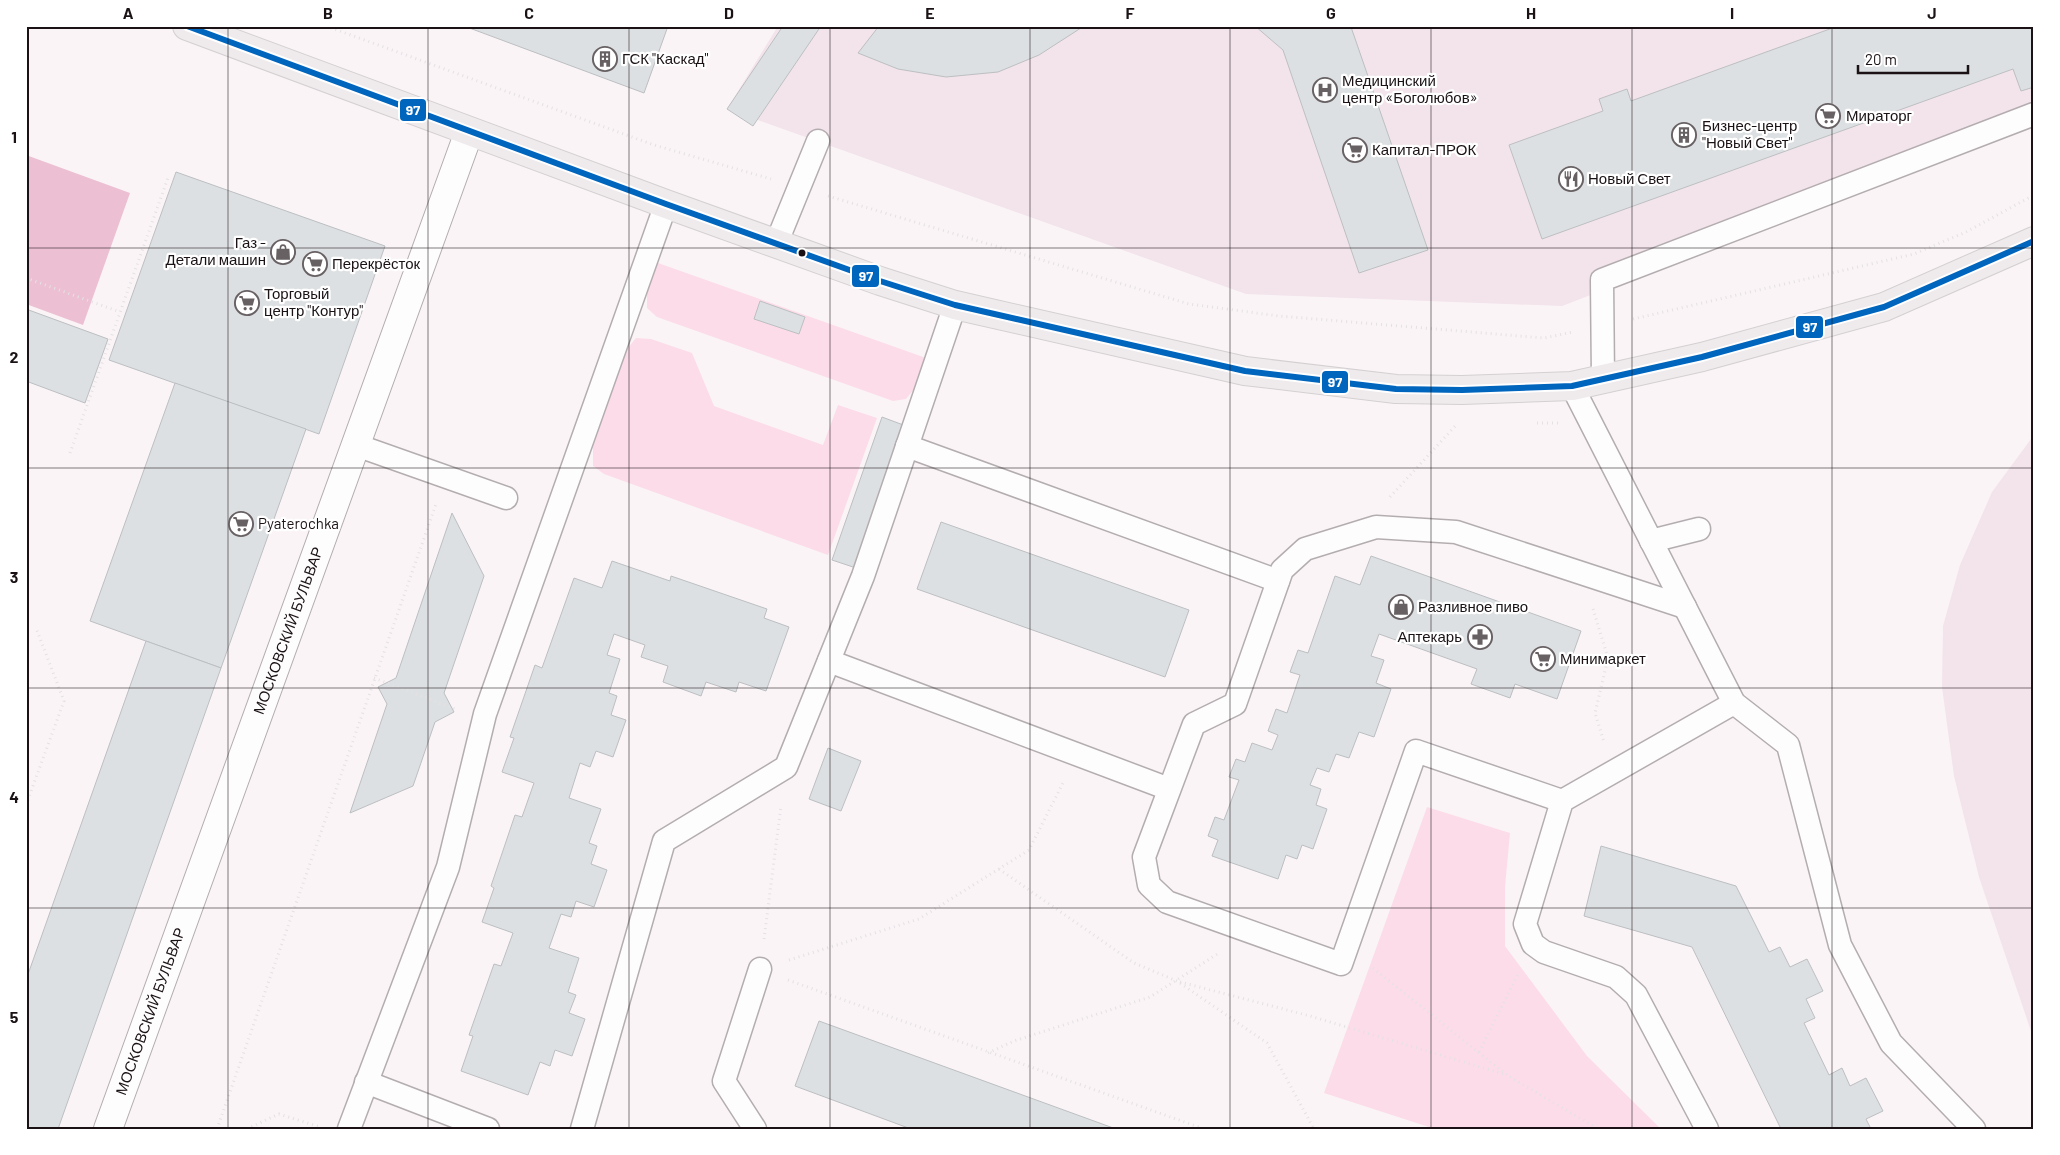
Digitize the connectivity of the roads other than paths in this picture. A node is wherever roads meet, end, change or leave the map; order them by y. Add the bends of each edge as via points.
1 (187, 26) edge
2 (2034, 114) edge
3 (469, 132) junction
4 (818, 141) dead end
5 (666, 204) junction
6 (2034, 241) edge
7 (776, 244) junction
8 (955, 305) junction
9 (1603, 379) junction
10 (1572, 386) junction
11 (356, 445) junction
12 (907, 446) junction
13 (506, 498) dead end
14 (1699, 530) dead end
15 (1651, 541) junction
16 (1278, 581) junction
17 (1685, 607) junction
18 (829, 661) junction
19 (1734, 703) junction
20 (1169, 788) junction
21 (1562, 800) junction
22 (760, 969) road end
23 (366, 1082) junction
24 (108, 1129) edge
25 (349, 1129) edge
26 (488, 1129) edge
27 (582, 1129) edge
28 (755, 1129) edge
29 (1707, 1129) edge
30 (1974, 1129) edge

1 - 3 main road
2 - 9 lane via 1602,280
3 - 5 main road
3 - 11 street, МОСКОВСКИЙ БУЛЬВАР
4 - 7 lane
5 - 7 main road
5 - 23 lane via 483,720 448,867
6 - 9 main road via 1884,307 1702,357
7 - 8 main road
8 - 10 main road via 1245,371 1396,389
8 - 12 lane
9 - 10 main road
10 - 15 lane
11 - 13 lane via 421,460 446,476
11 - 24 street, МОСКОВСКИЙ БУЛЬВАР
12 - 16 lane
12 - 18 lane via 863,576
14 - 15 lane
15 - 17 lane
16 - 17 lane via 1282,570 1305,549 1376,527 1456,532
16 - 20 lane via 1235,704 1194,724
17 - 19 lane
18 - 20 lane
18 - 27 lane via 786,767 664,841
19 - 21 lane
19 - 30 lane via 1788,744 1840,945 1891,1043
20 - 21 lane via 1144,857 1149,885 1167,902 1341,964 1416,751
21 - 29 lane via 1525,924 1533,944 1544,952 1616,977 1636,995
22 - 28 lane via 724,1081
23 - 25 lane
23 - 26 lane

